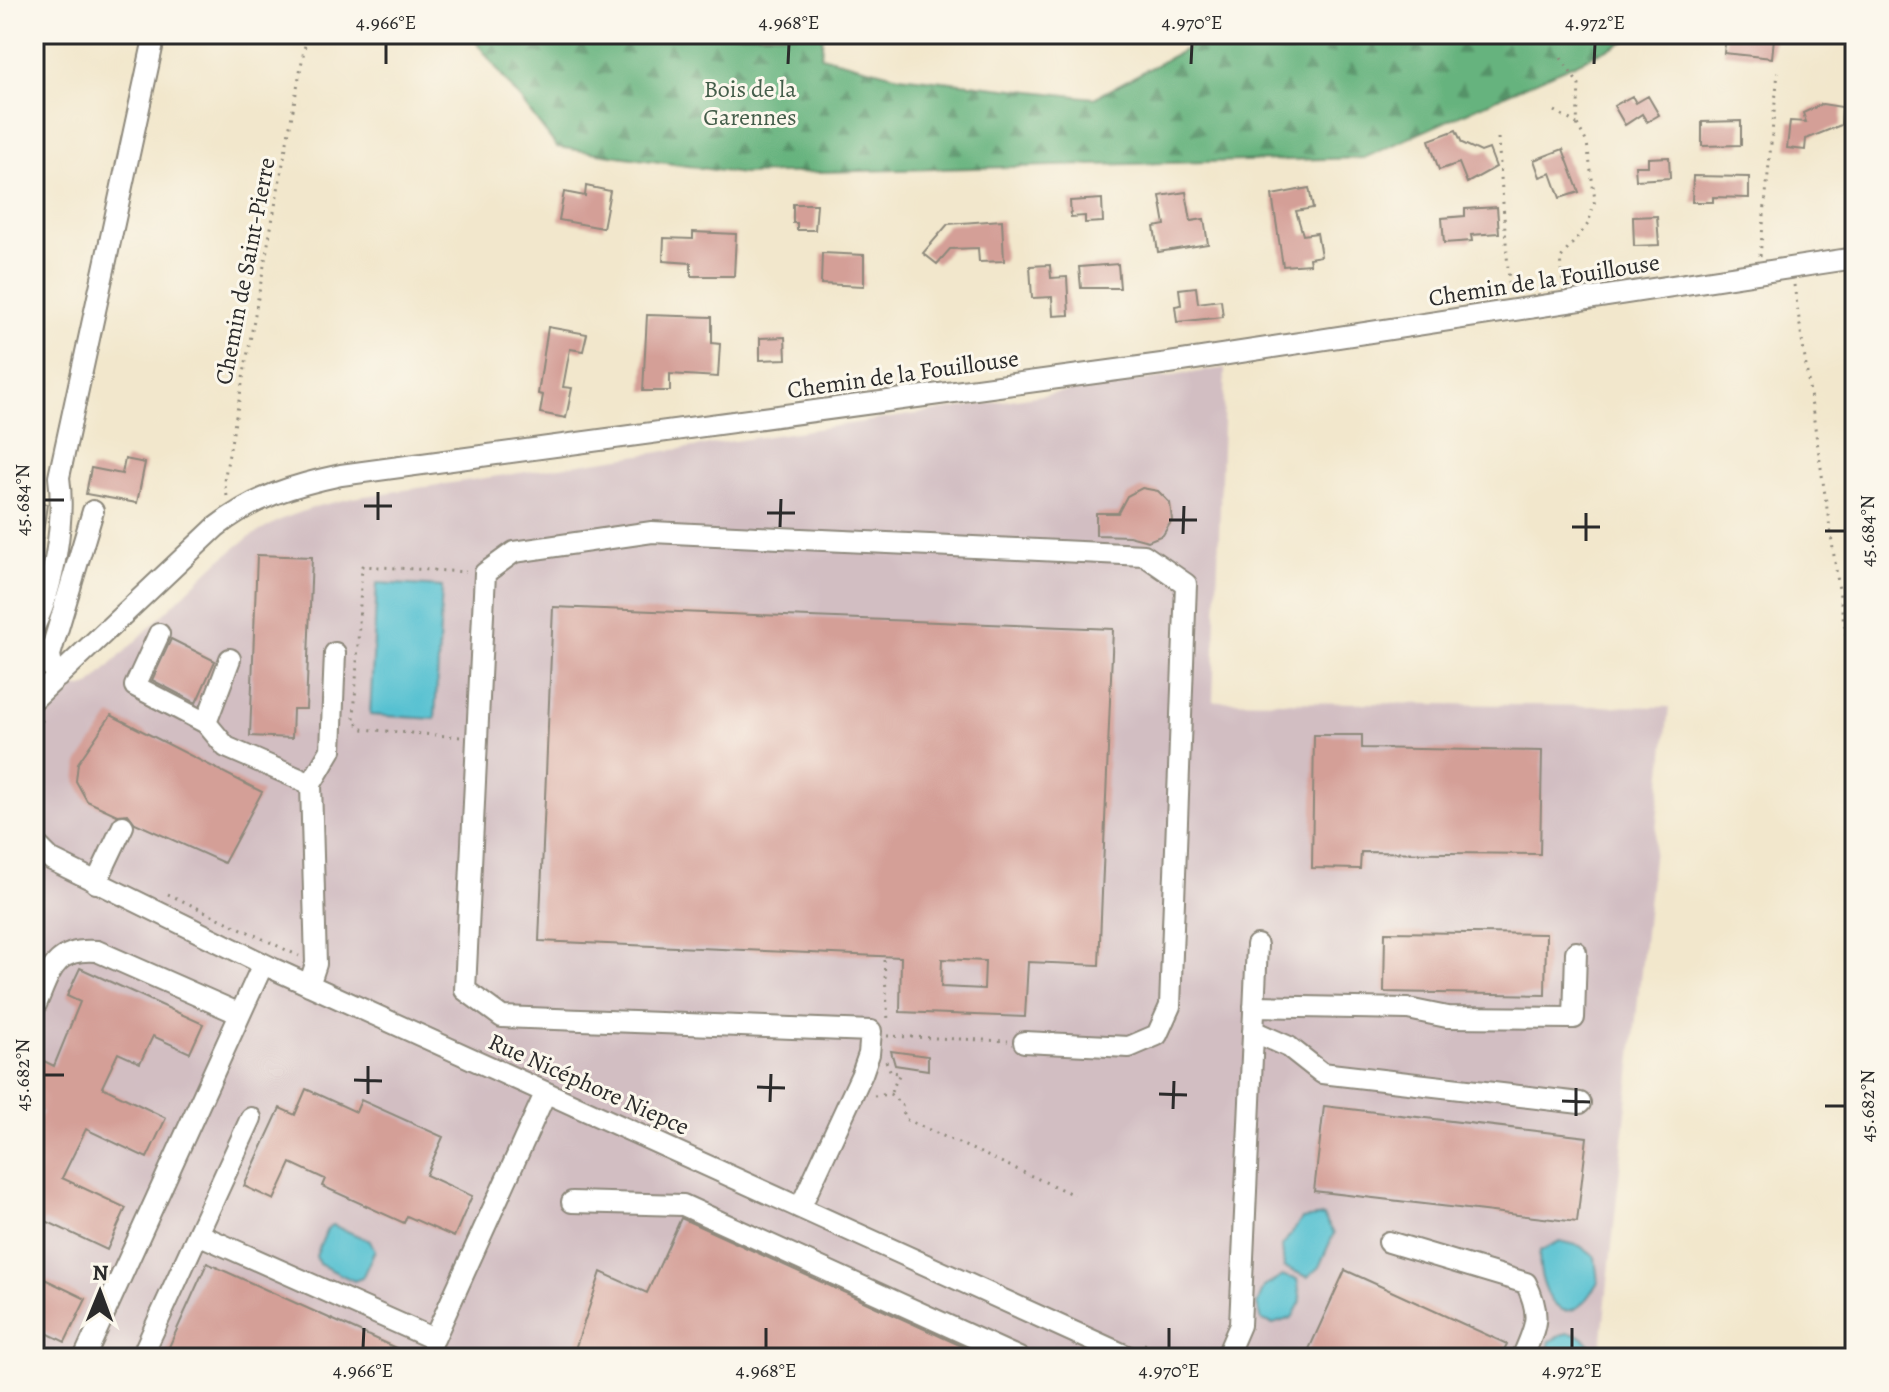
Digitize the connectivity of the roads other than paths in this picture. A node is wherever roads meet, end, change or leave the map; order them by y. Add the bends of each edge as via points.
1 (155, 34) edge
2 (1855, 258) edge
3 (93, 511) dead end
4 (34, 627) edge
5 (159, 634) dead end
6 (335, 653) dead end
7 (230, 659) dead end
8 (58, 677) junction
9 (42, 704) edge
10 (206, 723) junction
11 (311, 784) junction
12 (123, 826) dead end
13 (34, 842) edge
14 (96, 883) junction
15 (1257, 945) dead end
16 (1576, 952) dead end
17 (263, 964) junction
18 (309, 985) junction
19 (1254, 1006) junction
20 (34, 1009) edge
21 (240, 1014) junction
22 (1253, 1031) junction
23 (1024, 1042) road end
24 (545, 1094) junction
25 (1580, 1103) dead end
26 (251, 1118) dead end
27 (572, 1202) dead end
28 (800, 1208) junction
29 (198, 1234) junction
30 (1389, 1242) dead end
31 (84, 1358) edge
32 (141, 1358) edge
33 (1019, 1358) edge
34 (1131, 1358) edge
35 (1222, 1358) edge
36 (1522, 1358) edge

1 - 4 street via 59,477 63,507 44,608
2 - 8 street, Chemin de la Fouillouse via 780,418 341,475 273,493 231,515
3 - 8 street via 50,655
5 - 10 street via 135,686
6 - 11 street via 331,750
7 - 10 street
8 - 9 street, Chemin de la Fouillouse
10 - 11 street via 226,747
11 - 18 street via 316,964
12 - 14 street
13 - 14 street, Rue Nicéphore Niepce via 52,860
14 - 17 street, Rue Nicéphore Niepce
15 - 19 street
16 - 19 street via 1574,1018
17 - 18 street, Rue Nicéphore Niepce
17 - 21 street
18 - 24 street, Rue Nicéphore Niepce
19 - 22 street
20 - 21 street via 56,960 74,949 97,951
21 - 31 street
22 - 25 street via 1289,1047 1322,1073
22 - 35 street via 1240,1325
23 - 28 street via 1129,1047 1157,1035 1170,1006 1186,584 1144,555 652,532 514,552 485,573 465,990 502,1017 871,1031 869,1054
24 - 28 street, Rue Nicéphore Niepce
24 - 29 street via 434,1339
26 - 29 street
27 - 33 street via 683,1205
28 - 34 street, Rue Nicéphore Niepce
29 - 32 street
30 - 36 street via 1526,1283 1537,1306 1536,1327

